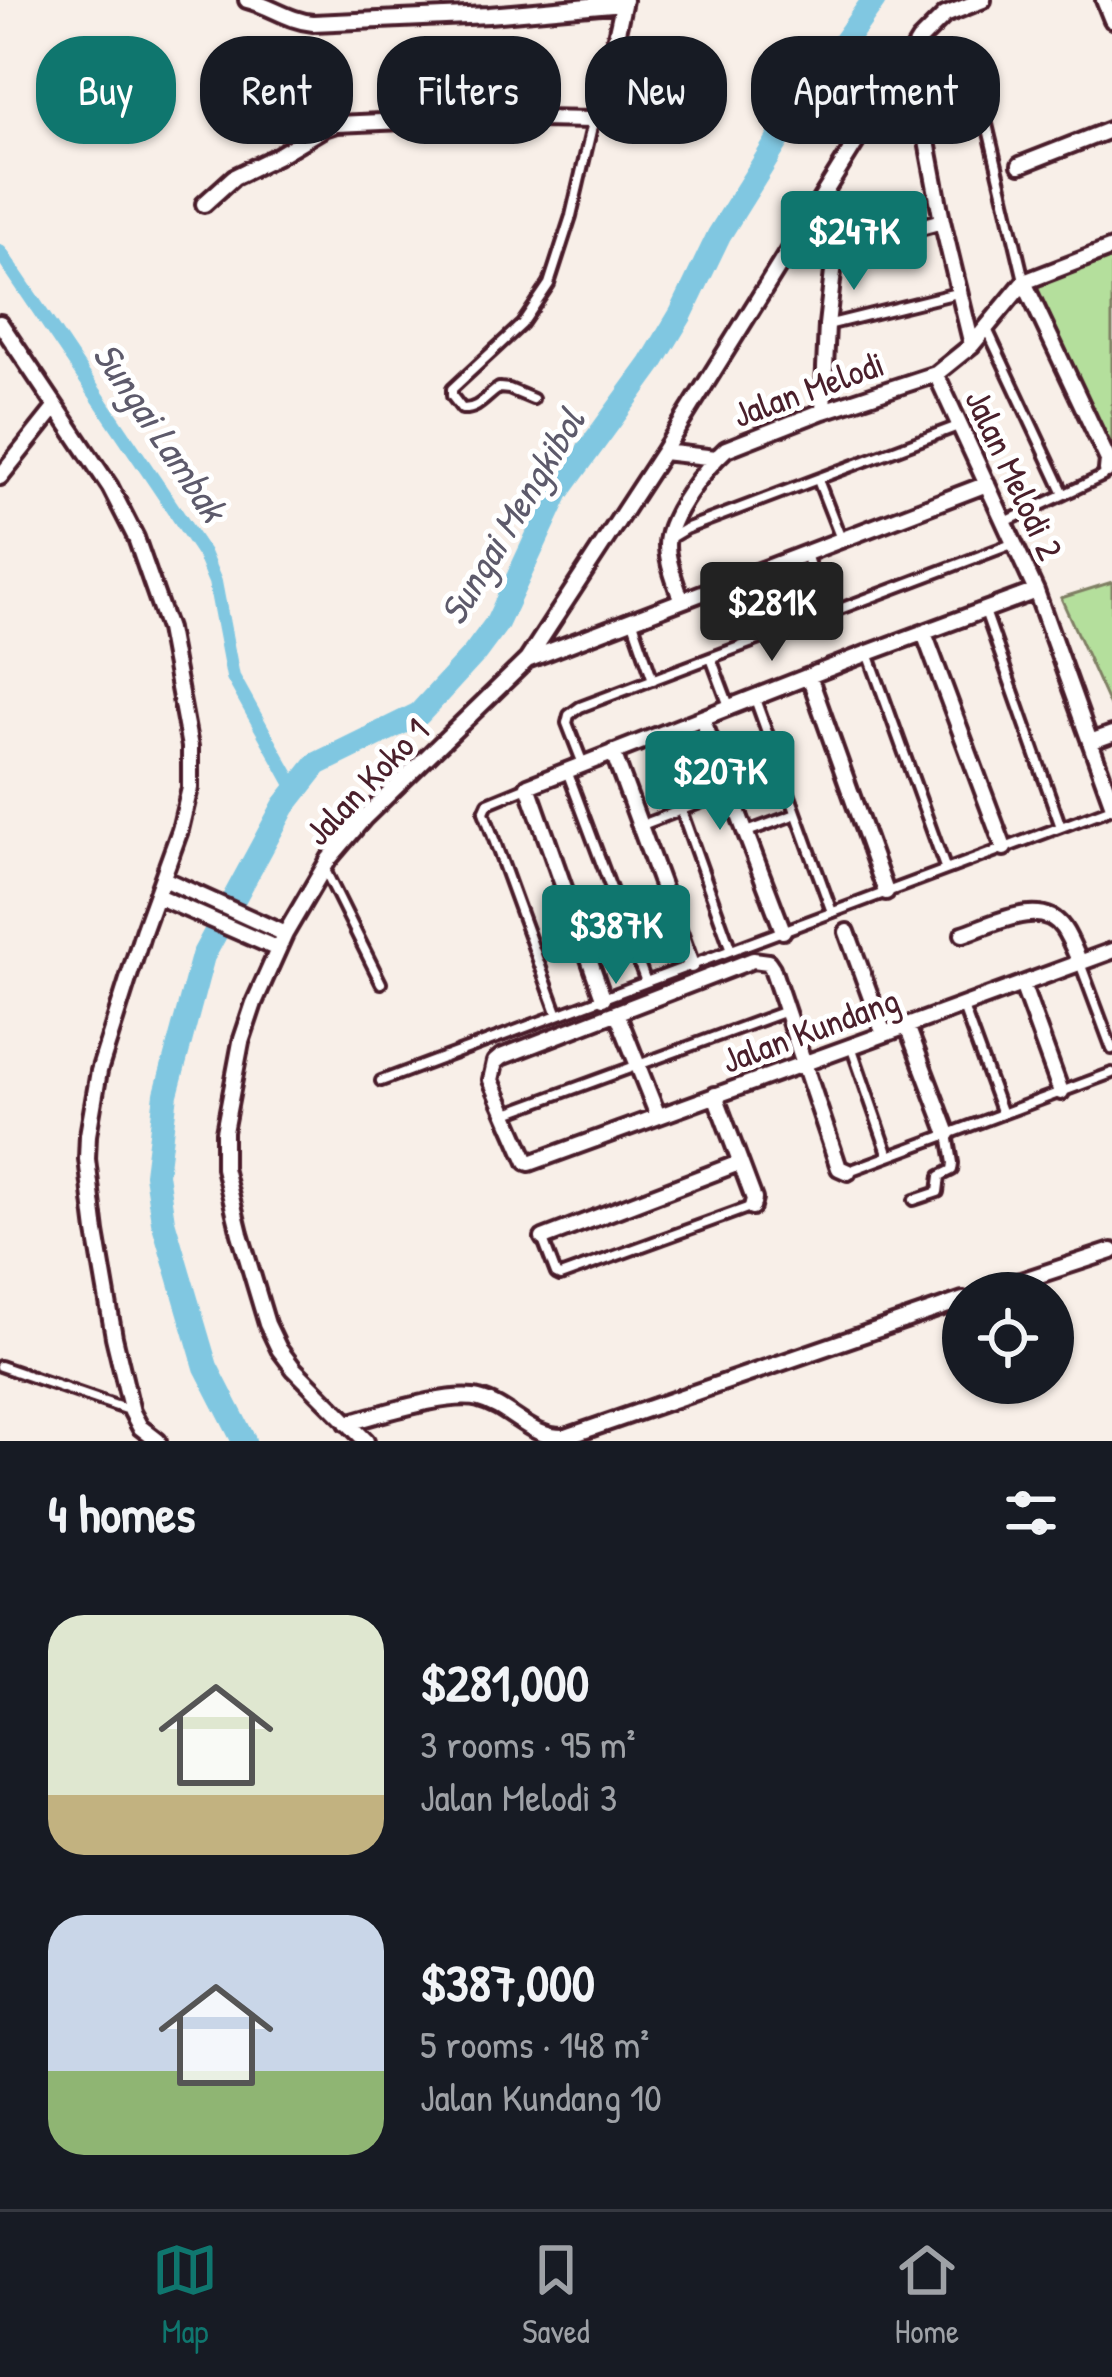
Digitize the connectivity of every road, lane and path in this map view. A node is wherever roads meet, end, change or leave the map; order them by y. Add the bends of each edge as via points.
1 (247, 0) edge
2 (983, 0) edge
3 (1105, 0) edge
4 (623, 2) edge
5 (1112, 20) edge
6 (616, 36) edge
7 (924, 36) edge
8 (585, 120) edge
9 (1112, 130) edge
10 (588, 144) edge
11 (855, 144) edge
12 (926, 144) edge
13 (992, 144) edge
14 (1020, 165) dead end
15 (204, 204) dead end
16 (942, 221) junction
17 (1112, 248) edge
18 (1024, 282) junction
19 (957, 292) junction
20 (827, 325) junction
21 (986, 328) junction
22 (3, 334) edge
23 (972, 345) junction
24 (936, 374) junction
25 (533, 399) dead end
26 (56, 408) junction
27 (824, 411) junction
28 (959, 425) junction
29 (663, 452) junction
30 (716, 458) junction
31 (1107, 470) joint
32 (0, 477) edge
33 (818, 479) junction
34 (986, 484) junction
35 (1064, 494) junction
36 (1004, 522) junction
37 (667, 540) junction
38 (842, 540) junction
39 (1014, 544) junction
40 (806, 554) junction
41 (1036, 591) junction
42 (681, 601) junction
43 (985, 610) junction
44 (826, 615) junction
45 (632, 618) junction
46 (924, 632) junction
47 (868, 653) junction
48 (711, 658) junction
49 (527, 660) junction
50 (809, 676) junction
51 (653, 680) junction
52 (754, 697) junction
53 (729, 707) junction
54 (702, 718) junction
55 (1112, 734) edge
56 (1090, 742) junction
57 (614, 752) junction
58 (583, 764) junction
59 (566, 770) junction
60 (528, 787) junction
61 (730, 792) junction
62 (1112, 806) edge
63 (681, 810) junction
64 (796, 814) junction
65 (639, 826) junction
66 (1060, 827) junction
67 (746, 832) junction
68 (1004, 848) junction
69 (324, 867) junction
70 (946, 870) junction
71 (164, 879) junction
72 (886, 892) junction
73 (157, 896) junction
74 (832, 912) junction
75 (783, 931) junction
76 (847, 932) dead end
77 (285, 934) junction
78 (963, 934) dead end
79 (278, 949) junction
80 (731, 950) junction
81 (1112, 951) edge
82 (1080, 963) junction
83 (691, 965) junction
84 (646, 982) junction
85 (381, 983) dead end
86 (1022, 984) junction
87 (603, 998) junction
88 (962, 1006) junction
89 (787, 1010) junction
90 (617, 1013) junction
91 (558, 1015) junction
92 (907, 1025) junction
93 (884, 1034) junction
94 (850, 1046) junction
95 (1112, 1049) edge
96 (805, 1063) junction
97 (638, 1065) junction
98 (1112, 1073) edge
99 (381, 1081) dead end
100 (1061, 1092) junction
101 (715, 1095) junction
102 (506, 1113) junction
103 (1002, 1114) junction
104 (658, 1116) junction
105 (948, 1134) junction
106 (889, 1156) junction
107 (739, 1163) junction
108 (848, 1172) joint
109 (914, 1200) dead end
110 (752, 1207) joint
111 (543, 1238) joint
112 (1112, 1251) edge
113 (1048, 1272) edge
114 (942, 1307) edge
115 (0, 1366) edge
116 (133, 1412) junction
117 (347, 1423) junction
118 (158, 1441) edge
119 (366, 1441) edge

1 - 4 street via 313,23
2 - 7 street via 945,15
3 - 5 street
4 - 6 street
8 - 15 street via 336,124 234,177
9 - 14 street
10 - 25 lane via 549,284 522,324 452,389 470,410 499,388
11 - 29 street
12 - 16 street
13 - 18 lane
16 - 19 street
16 - 20 street via 835,254
17 - 18 street
18 - 21 street
18 - 31 street
19 - 20 lane
19 - 23 street
20 - 27 street
21 - 23 street
21 - 35 lane
22 - 26 street
23 - 24 street
24 - 27 street, Jalan Melodi
24 - 28 street, Jalan Melodi 2
26 - 32 street
26 - 71 street via 128,521 168,629 191,766
27 - 30 street, Jalan Melodi
28 - 33 lane
28 - 34 street, Jalan Melodi 2
29 - 30 street
29 - 49 street
30 - 37 street, Jalan Melodi
31 - 35 lane
33 - 37 lane
33 - 38 lane
34 - 36 street, Jalan Melodi 2
34 - 38 street
35 - 36 lane
36 - 39 street, Jalan Melodi 2
37 - 42 street
38 - 40 street
39 - 41 street, Jalan Melodi 2
39 - 44 lane
40 - 42 street
40 - 44 lane
41 - 43 street
41 - 56 street, Jalan Melodi 2
42 - 45 street
43 - 46 street
43 - 66 lane
44 - 48 lane
45 - 49 street
45 - 51 lane
46 - 47 street
46 - 68 street
47 - 50 street
47 - 70 lane
48 - 51 lane
48 - 53 lane
49 - 69 street, Jalan Koko 1
50 - 52 street
50 - 72 street
51 - 58 lane via 568,715
52 - 53 street
52 - 64 lane
53 - 54 street
54 - 57 street
54 - 61 street
55 - 56 street
56 - 62 street, Jalan Melodi 2
57 - 58 street
57 - 65 street
58 - 59 street
59 - 60 street
59 - 84 lane
60 - 87 street
60 - 91 lane via 484,812
61 - 63 lane
61 - 67 street
62 - 66 lane
63 - 65 lane
63 - 80 lane
64 - 67 lane
64 - 74 lane
65 - 83 street
66 - 68 lane
67 - 75 street
68 - 70 lane
69 - 77 street, Jalan Koko 1
69 - 85 lane
70 - 72 lane
71 - 73 street
71 - 77 street
72 - 74 lane
73 - 79 street
73 - 116 street via 99,1071 88,1147 96,1232
74 - 75 lane
75 - 80 lane
76 - 93 street
77 - 79 street, Jalan Koko 1
78 - 82 street via 1041,914 1062,925
79 - 117 street, Jalan Koko 1 via 247,1024 224,1168 267,1324 286,1360
80 - 83 lane
81 - 82 street, Jalan Kundang
82 - 86 street, Jalan Kundang
82 - 95 lane
83 - 84 lane
84 - 87 lane
86 - 88 street, Jalan Kundang
86 - 100 street
87 - 91 lane
88 - 92 street, Jalan Kundang
88 - 103 lane
89 - 90 street via 768,962 753,960
89 - 96 street
89 - 97 lane
90 - 97 street
90 - 102 street via 495,1062 491,1080
91 - 99 lane
92 - 93 street, Jalan Kundang
92 - 105 street
93 - 94 street, Jalan Kundang
94 - 96 street, Jalan Kundang
94 - 106 lane
96 - 101 street, Jalan Kundang
96 - 108 street via 839,1168
97 - 102 lane
97 - 104 street
98 - 100 lane
100 - 103 lane
101 - 104 street, Jalan Kundang
101 - 107 street
102 - 104 street, Jalan Kundang via 528,1163
103 - 105 lane
105 - 106 lane
105 - 109 lane via 952,1170 940,1176 938,1192
106 - 108 lane
107 - 110 street
107 - 111 street
110 - 111 lane via 560,1276
112 - 113 street
114 - 117 street via 566,1437 536,1432 471,1397
115 - 116 lane
116 - 118 street
117 - 119 street, Jalan Koko 1

